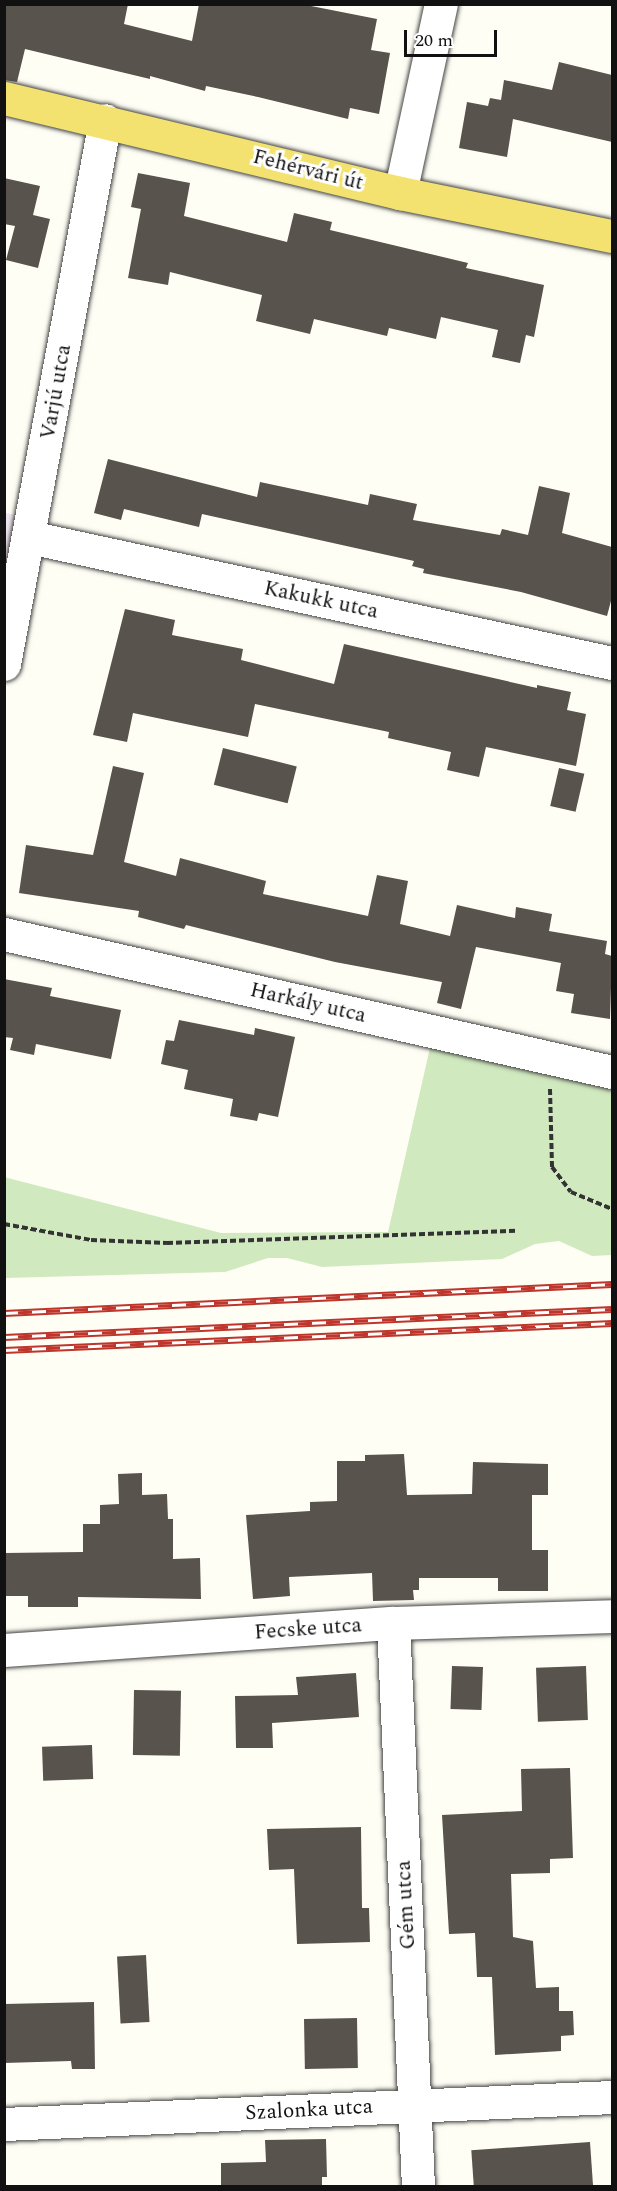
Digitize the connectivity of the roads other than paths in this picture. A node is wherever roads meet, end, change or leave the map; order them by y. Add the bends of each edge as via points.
1 (441, 4) edge
2 (4, 98) edge
3 (105, 120) junction
4 (400, 193) junction
5 (612, 236) edge
6 (30, 537) junction
7 (612, 663) edge
8 (4, 664) edge
9 (4, 934) edge
10 (612, 1072) edge
11 (612, 1616) edge
12 (393, 1623) junction
13 (4, 1650) edge
14 (612, 2097) edge
15 (414, 2106) junction
16 (4, 2124) edge
17 (418, 2187) edge

1 - 4 street
2 - 3 main road, Fehérvári út
3 - 4 main road, Fehérvári út
3 - 6 street, Varjú utca
4 - 5 main road, Fehérvári út
6 - 7 street, Kakukk utca
6 - 8 street, Varjú utca
9 - 10 street, Harkály utca
11 - 12 street, Fecske utca
12 - 13 street, Fecske utca
12 - 15 street, Gém utca
14 - 15 street, Szalonka utca
15 - 16 street, Szalonka utca
15 - 17 street, Gém utca

